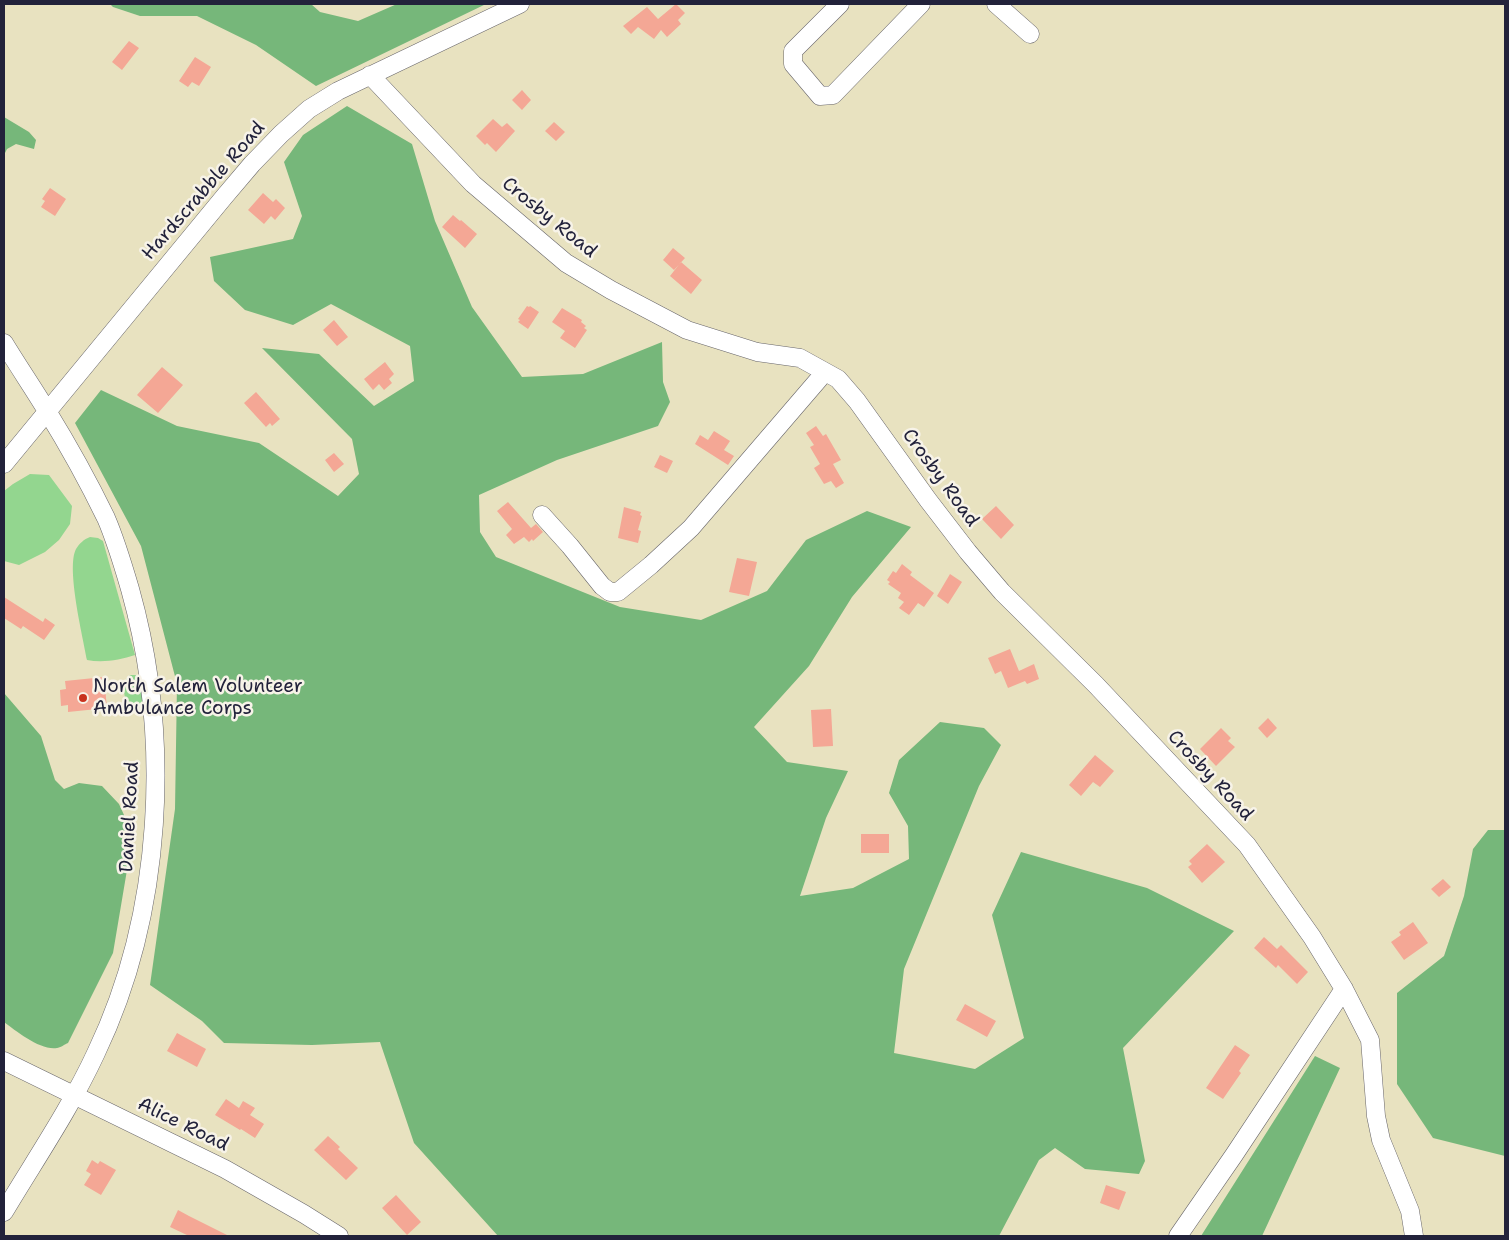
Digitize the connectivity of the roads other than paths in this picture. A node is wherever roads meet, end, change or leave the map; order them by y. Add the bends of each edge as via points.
1 (520, 4) edge
2 (840, 4) edge
3 (996, 4) edge
4 (910, 8) edge
5 (1030, 34) dead end
6 (370, 75) junction
7 (4, 344) edge
8 (826, 372) junction
9 (48, 412) junction
10 (4, 464) edge
11 (542, 515) dead end
12 (1344, 989) junction
13 (4, 1061) edge
14 (74, 1096) junction
15 (4, 1212) edge
16 (339, 1236) edge
17 (1178, 1236) edge
18 (1414, 1236) edge

1 - 6 street, Hardscrabble Road
2 - 4 street via 793,51 793,64 820,96 833,95
3 - 5 street
6 - 8 street, Crosby Road via 473,184 566,263 687,330 757,352 800,358
6 - 9 street, Hardscrabble Road via 309,109 281,134 235,184
7 - 9 street, Daniel Road
8 - 11 street via 691,528 618,592 610,592 602,586
8 - 12 street, Crosby Road via 838,379 857,401 934,508 1002,592 1096,685 1247,845 1312,937
9 - 10 street, Hardscrabble Road
9 - 14 street, Daniel Road via 106,520 124,567 147,665 155,767 155,817 143,910 115,1006 97,1052
12 - 17 street
12 - 18 street, Crosby Road via 1370,1040 1381,1140 1410,1211
13 - 14 street, Alice Road
14 - 15 street, Daniel Road
14 - 16 street, Alice Road via 225,1169

